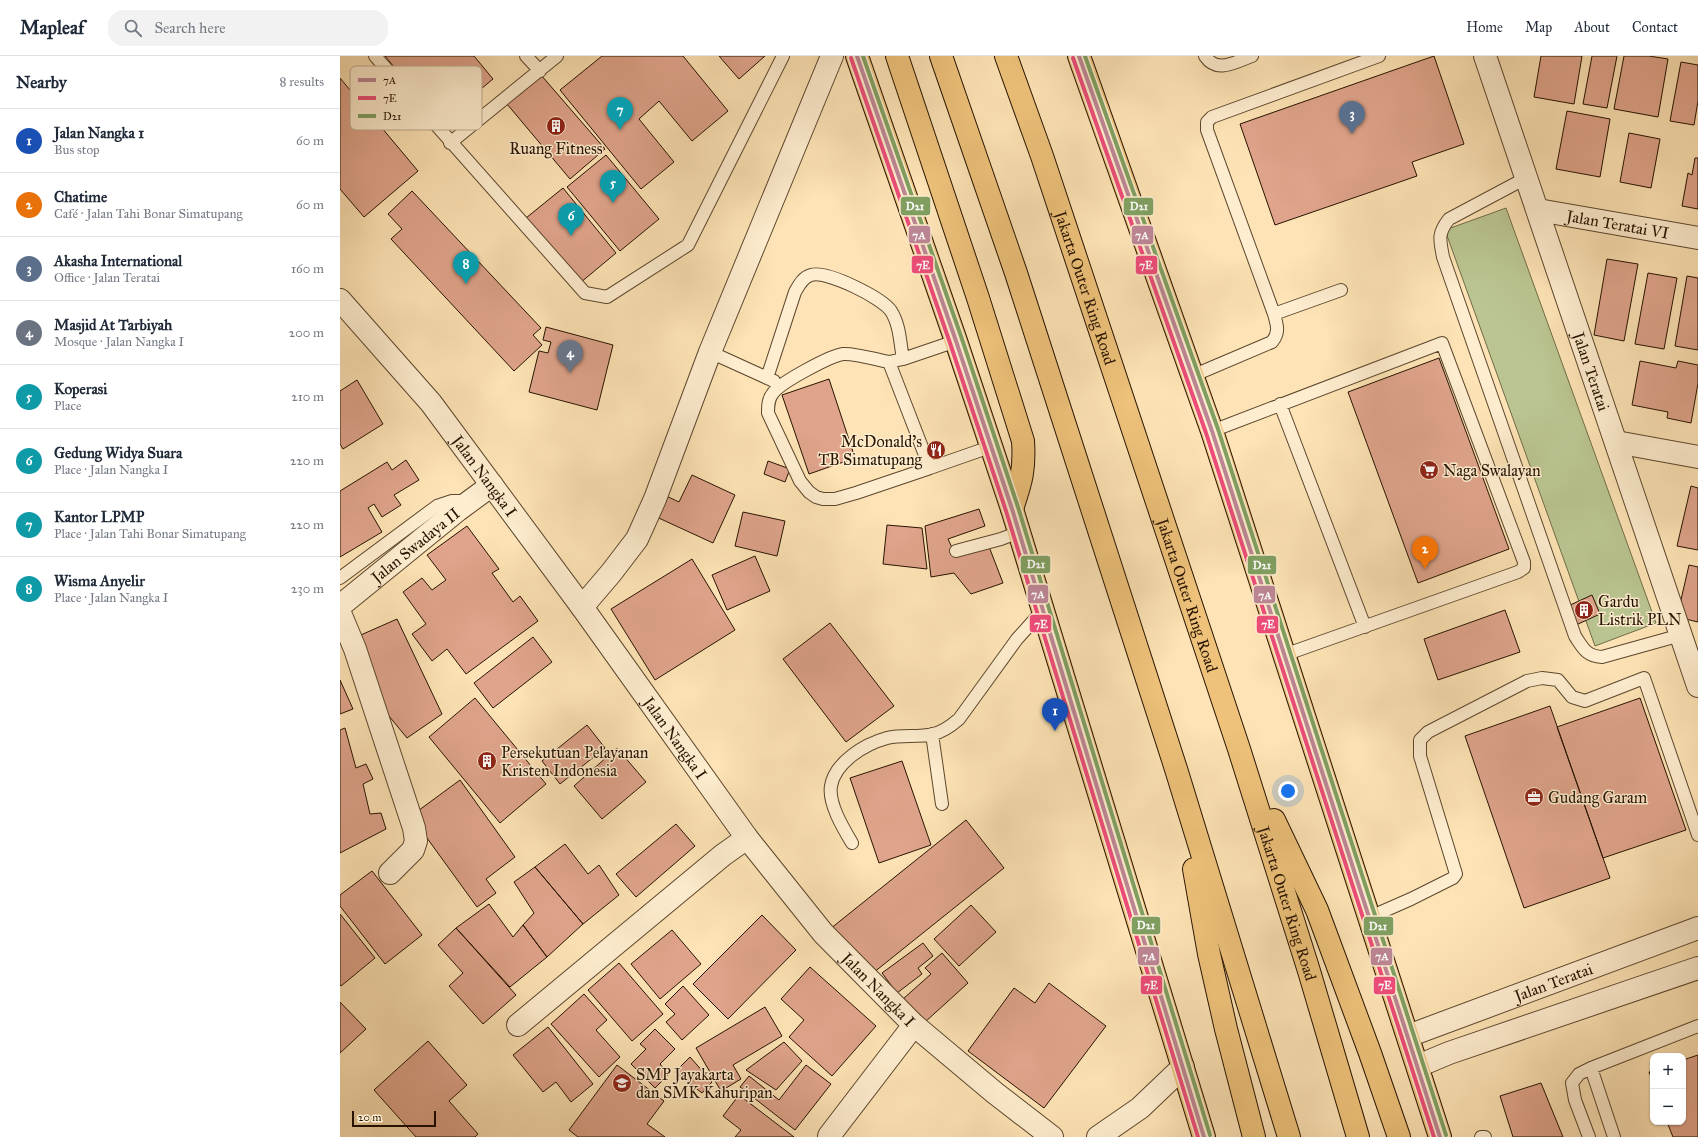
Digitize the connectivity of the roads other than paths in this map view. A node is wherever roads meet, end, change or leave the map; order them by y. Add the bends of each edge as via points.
1 (375, 56) edge
2 (526, 56) edge
3 (557, 56) edge
4 (783, 56) edge
5 (832, 56) edge
6 (857, 56) edge
7 (897, 56) edge
8 (941, 56) edge
9 (1006, 56) edge
10 (1079, 56) edge
11 (1205, 56) edge
12 (1252, 56) edge
13 (1379, 56) edge
14 (1485, 56) edge
15 (384, 66) edge
16 (540, 71) junction
17 (482, 117) edge
18 (439, 130) edge
19 (466, 130) edge
20 (450, 143) junction
21 (1526, 178) junction
22 (1538, 210) junction
23 (1698, 238) edge
24 (1341, 290) dead end
25 (340, 300) edge
26 (1274, 314) junction
27 (956, 341) junction
28 (710, 352) junction
29 (903, 359) junction
30 (889, 362) junction
31 (1192, 376) junction
32 (767, 378) junction
33 (781, 385) junction
34 (1280, 404) junction
35 (1212, 431) junction
36 (1616, 442) junction
37 (990, 447) junction
38 (1698, 457) edge
39 (930, 468) junction
40 (492, 485) junction
41 (470, 501) junction
42 (1012, 509) junction
43 (1019, 532) junction
44 (956, 551) dead end
45 (340, 578) edge
46 (340, 606) edge
47 (582, 607) junction
48 (1043, 610) junction
49 (340, 613) edge
50 (1365, 627) junction
51 (1681, 636) junction
52 (1284, 655) junction
53 (1694, 665) edge
54 (1698, 686) edge
55 (932, 734) junction
56 (1239, 749) junction
57 (1176, 770) junction
58 (942, 804) dead end
59 (1698, 835) edge
60 (747, 838) junction
61 (852, 843) dead end
62 (390, 873) dead end
63 (1370, 917) junction
64 (1698, 928) edge
65 (1698, 968) edge
66 (518, 1025) dead end
67 (914, 1025) junction
68 (1698, 1026) edge
69 (1408, 1036) junction
70 (1418, 1066) junction
71 (1183, 1067) junction
72 (1592, 1068) junction
73 (830, 1136) dead end
74 (1052, 1137) edge
75 (1098, 1137) edge
76 (1204, 1137) edge
77 (1254, 1137) edge
78 (1289, 1137) edge
79 (1358, 1137) edge
80 (1399, 1137) edge
81 (1440, 1137) edge
82 (1481, 1137) edge
83 (1485, 1137) edge
84 (1589, 1137) edge
85 (1614, 1137) edge

1 - 15 lane
2 - 16 lane
3 - 16 lane
4 - 20 lane via 688,245 607,297 585,293
5 - 28 street
6 - 27 highway
7 - 42 highway via 976,291 1022,441 1022,476
8 - 57 highway via 1002,227
9 - 56 highway, Jakarta Outer Ring Road via 1042,156
10 - 31 highway
11 - 12 lane via 1216,66
13 - 26 lane via 1212,117 1207,122 1207,130
14 - 21 street, Jalan Teratai
16 - 17 lane
18 - 20 lane
19 - 20 lane
21 - 22 street, Jalan Teratai
21 - 51 lane via 1449,219 1442,228 1440,237 1443,257 1578,641 1584,650 1593,656 1602,657
22 - 23 street, Jalan Teratai VI
22 - 36 street, Jalan Teratai
24 - 26 lane
25 - 40 street, Jalan Nangka I via 430,403
26 - 31 lane via 1278,331 1272,342
27 - 29 lane
27 - 37 highway
28 - 32 lane
28 - 47 street via 637,538
29 - 30 lane
29 - 32 lane via 898,328 890,310 873,296 828,276 812,275 800,282 795,292
30 - 33 lane via 843,354
30 - 39 lane
31 - 35 highway
32 - 33 lane
33 - 39 lane via 768,402 768,414 800,481 816,496 823,499 842,497
34 - 35 lane
34 - 50 lane
34 - 50 lane via 1438,344 1442,343 1445,347 1524,562 1524,568
35 - 52 highway
36 - 38 street
36 - 51 street, Jalan Teratai
37 - 39 lane
37 - 42 highway
40 - 41 street, Jalan Swadaya II
40 - 47 street, Jalan Nangka I
41 - 45 lane via 452,501 437,506
41 - 46 street, Jalan Swadaya II
42 - 43 highway
43 - 44 lane
43 - 48 highway
47 - 60 street, Jalan Nangka I
48 - 55 lane via 959,719 948,728
48 - 71 highway
49 - 62 street via 355,649 414,828 416,841 413,850
50 - 52 lane
51 - 53 street, Jalan Teratai
52 - 63 highway
53 - 54 street, Jalan Teratai
55 - 58 lane
55 - 61 lane via 886,738 849,758 837,772 831,786 833,804 840,823
56 - 79 highway, Jakarta Outer Ring Road
56 - 80 highway via 1317,910
57 - 77 highway via 1209,954
57 - 78 highway
59 - 63 lane via 1644,678 1586,701 1572,697 1558,680 1542,678 1527,681 1428,732 1420,740 1420,756 1456,874 1453,878 1411,899
60 - 66 street
60 - 67 street, Jalan Nangka I via 823,933
63 - 69 highway
64 - 69 street, Jalan Teratai
65 - 70 street, Jalan Teratai via 1449,1053
67 - 73 street
67 - 74 street, Jalan Nangka I
68 - 72 lane
69 - 70 highway
70 - 81 highway
71 - 75 street via 1140,1108
71 - 76 highway
72 - 84 lane via 1579,1074 1572,1083 1575,1100
72 - 85 lane
82 - 83 lane

